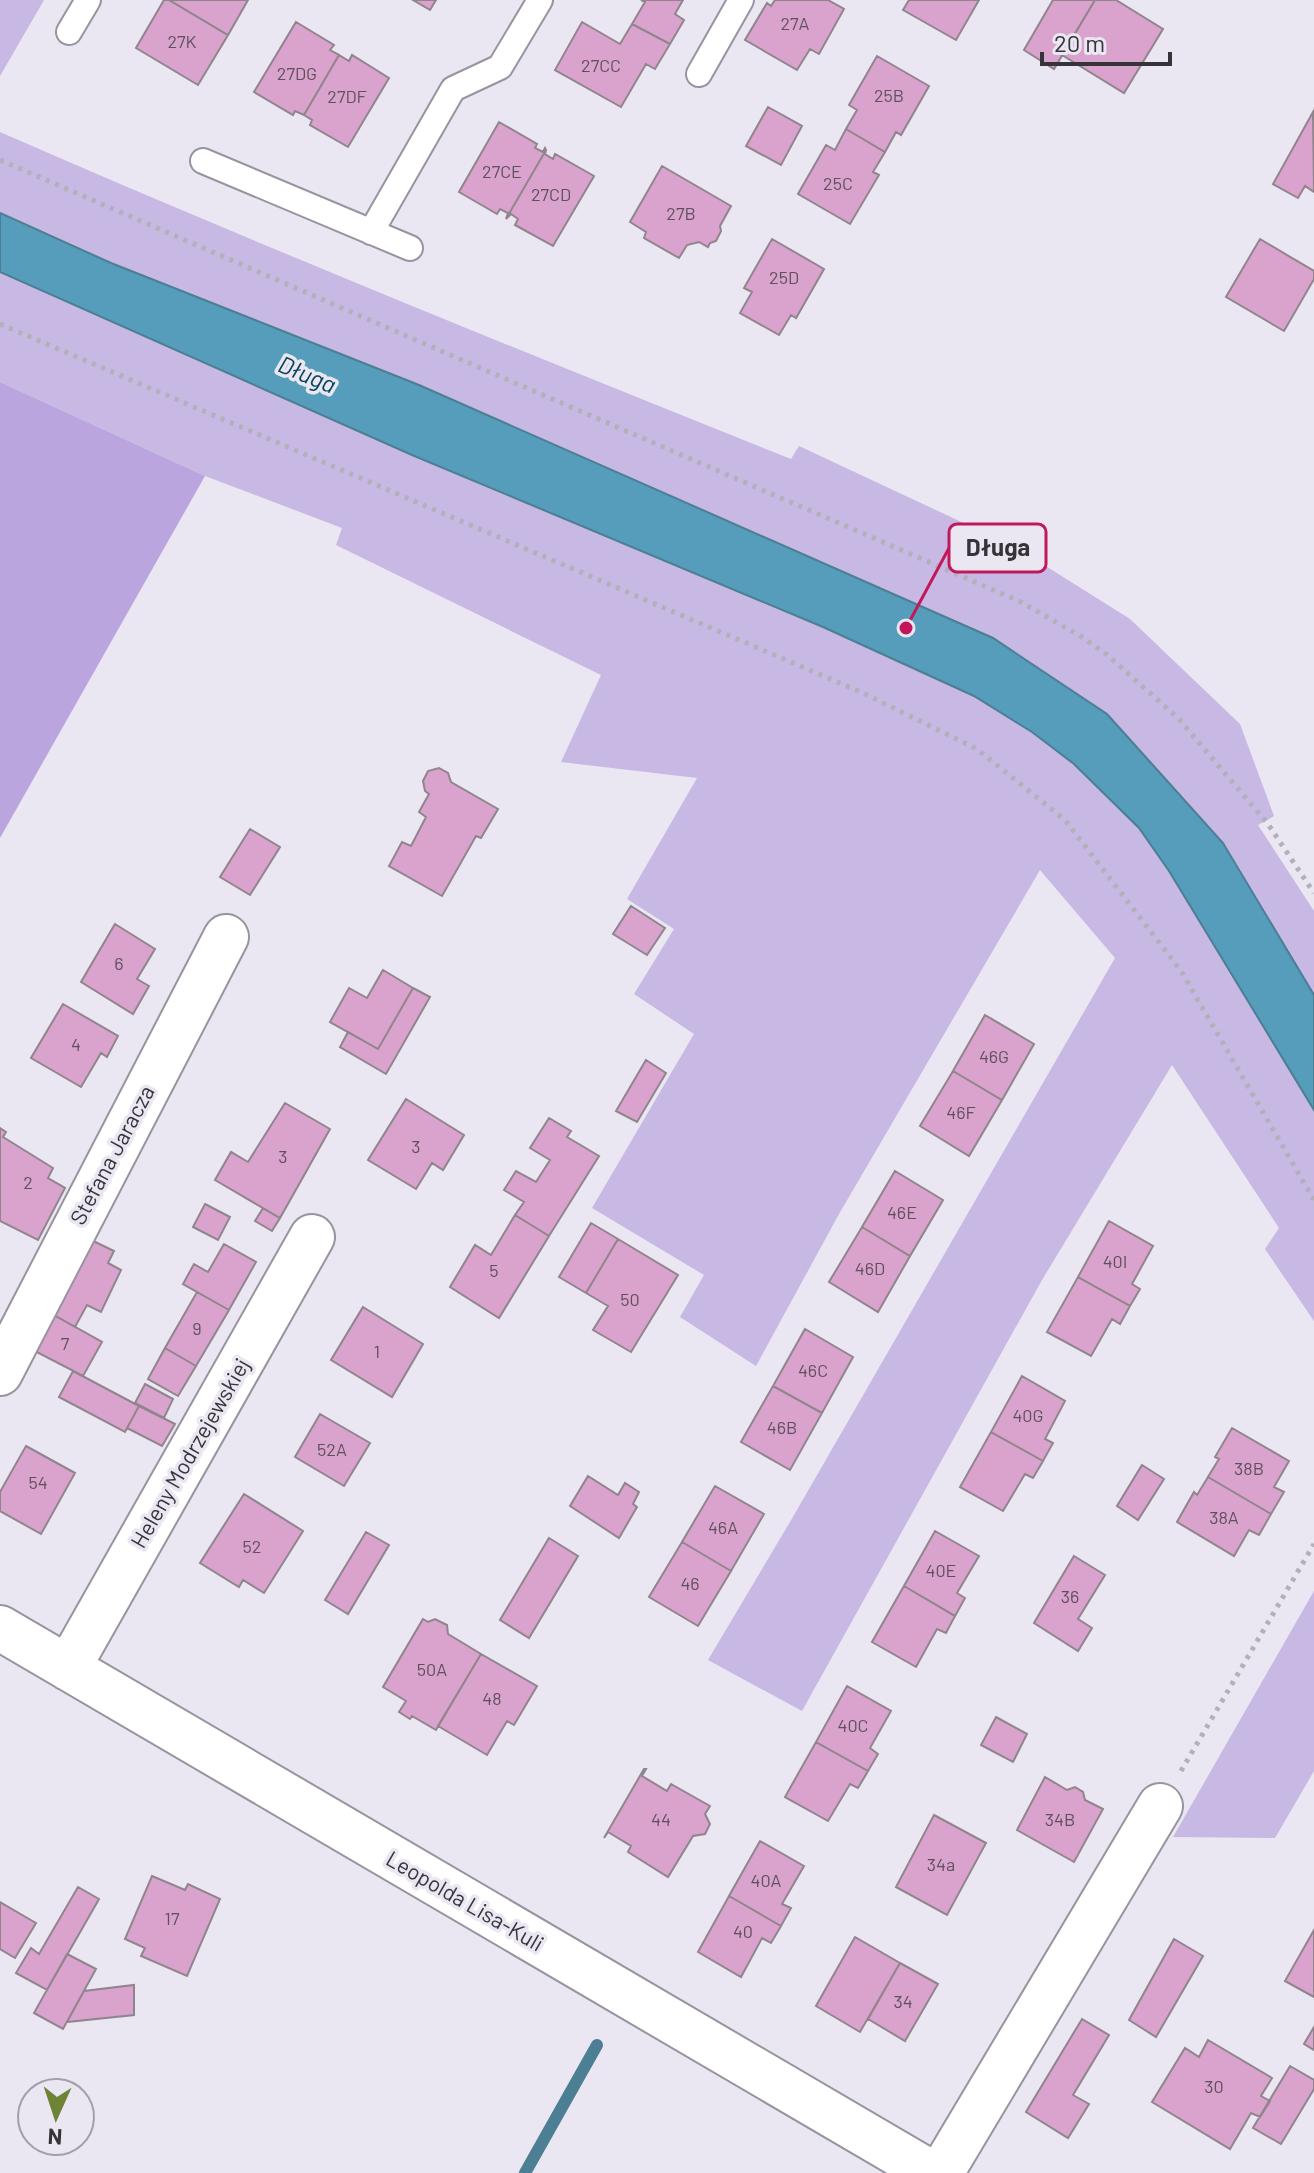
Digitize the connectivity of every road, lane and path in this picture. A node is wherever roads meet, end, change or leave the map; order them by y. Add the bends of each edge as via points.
1 (88, 0) edge
2 (540, 0) edge
3 (741, 0) edge
4 (69, 32) dead end
5 (699, 74) dead end
6 (0, 160) edge
7 (203, 161) dead end
8 (371, 232) junction
9 (410, 248) dead end
10 (0, 324) edge
11 (1314, 893) edge
12 (226, 937) dead end
13 (1314, 1200) edge
14 (312, 1237) dead end
15 (0, 1373) edge
16 (1314, 1544) edge
17 (0, 1628) edge
18 (68, 1668) junction
19 (1160, 1806) joint
20 (931, 2173) edge
21 (941, 2173) edge

1 - 4 lane
2 - 8 lane via 500,67 453,89
3 - 5 lane
6 - 11 path via 1019,601 1106,654 1178,718 1268,824
7 - 8 lane
8 - 9 lane
10 - 13 path via 861,692 977,749 1065,820 1181,971
12 - 15 street, Stefana Jaracza
14 - 18 street, Heleny Modrzejewskiej
16 - 19 path
17 - 18 street, Leopolda Lisa-Kuli
18 - 20 street, Leopolda Lisa-Kuli
19 - 21 street

